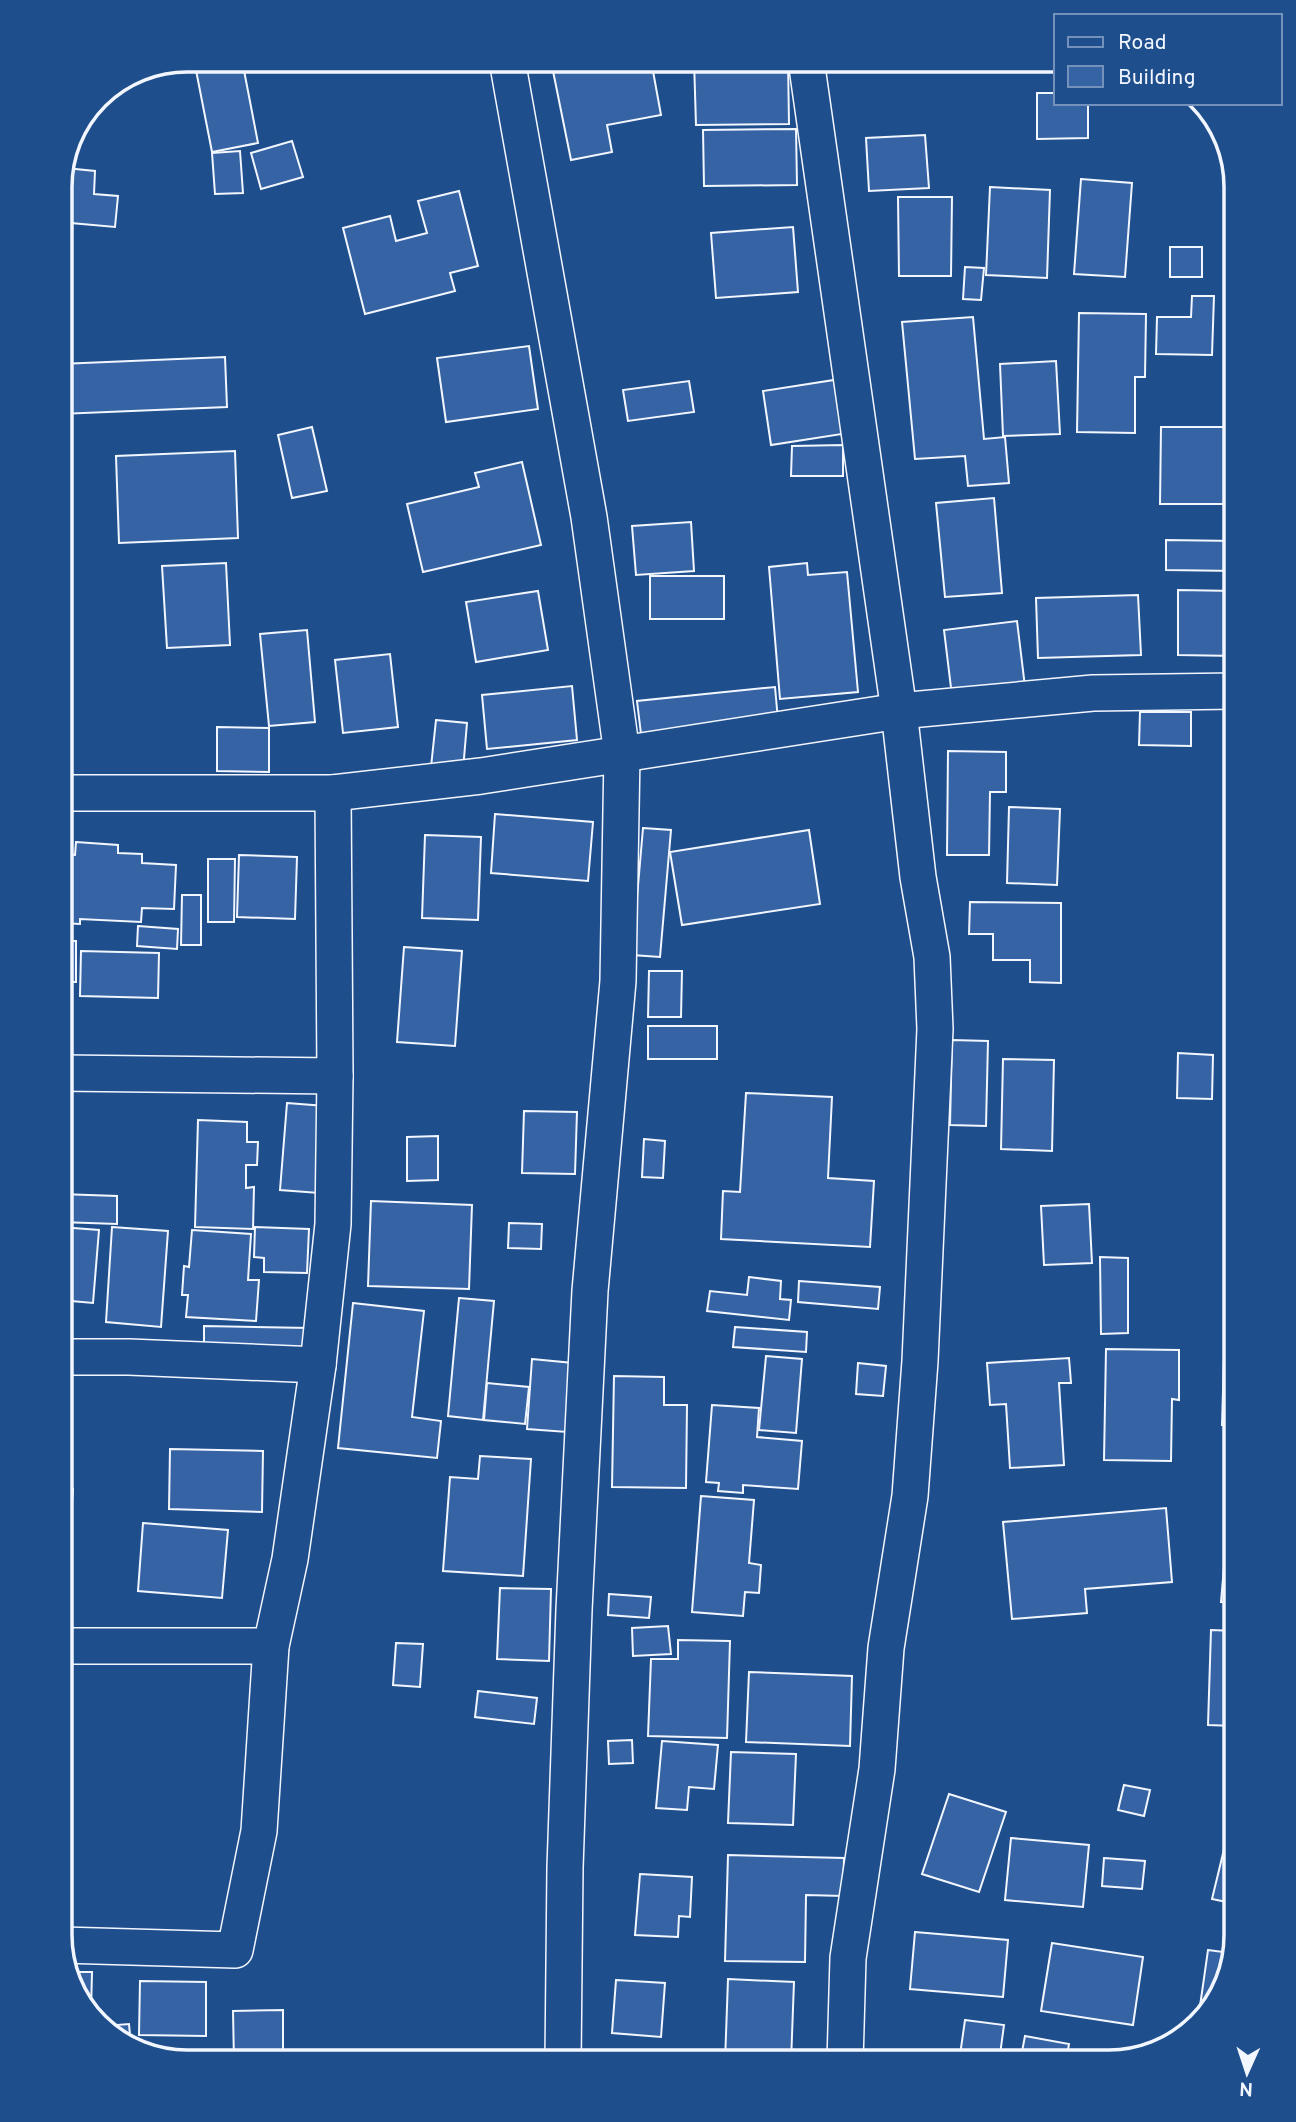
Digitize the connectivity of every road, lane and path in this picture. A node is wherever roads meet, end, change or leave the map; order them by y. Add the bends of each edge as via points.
1 (509, 72) edge
2 (808, 72) edge
3 (1224, 691) edge
4 (899, 711) junction
5 (622, 754) junction
6 (72, 793) edge
7 (333, 793) junction
8 (72, 1073) edge
9 (335, 1076) junction
10 (72, 1357) edge
11 (318, 1365) junction
12 (72, 1646) edge
13 (271, 1646) junction
14 (73, 1945) edge
15 (563, 2050) edge
16 (845, 2050) edge

1 - 5 street via 589,517
2 - 4 street
3 - 4 street via 1093,693
4 - 5 street
4 - 16 street via 932,957 931,1145 911,1496 886,1648 877,1769 848,1958
5 - 7 street
5 - 15 street via 618,981 590,1291 574,1611
6 - 7 street
7 - 9 street
8 - 9 street
9 - 11 street via 333,1224
10 - 11 street
11 - 13 street via 290,1559
12 - 13 street
13 - 14 street via 259,1831 235,1950

